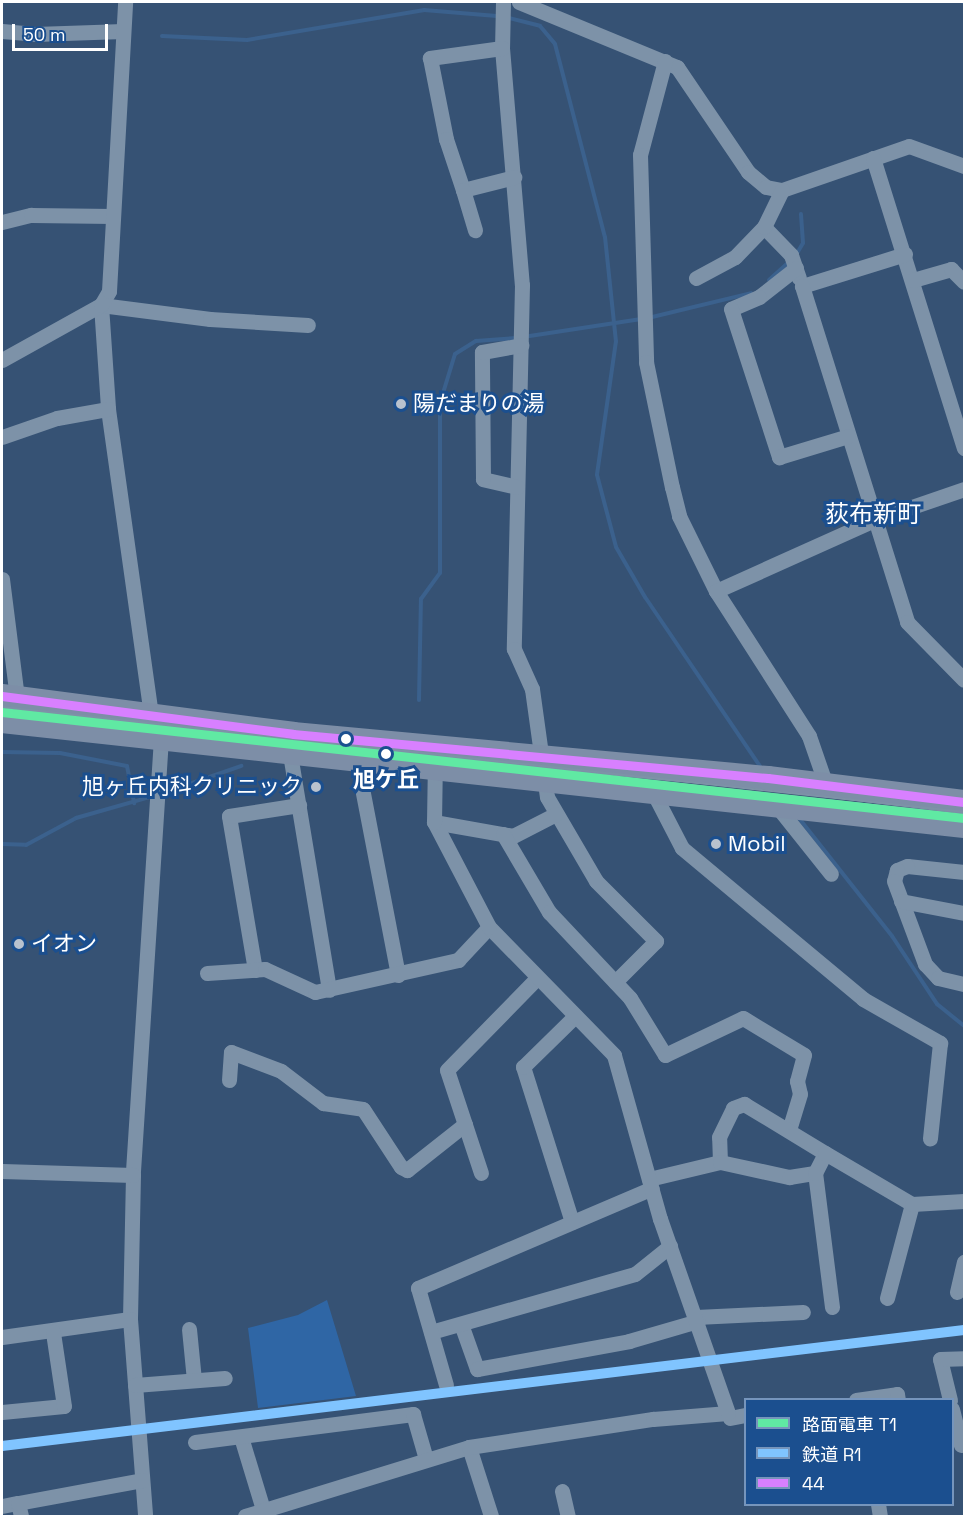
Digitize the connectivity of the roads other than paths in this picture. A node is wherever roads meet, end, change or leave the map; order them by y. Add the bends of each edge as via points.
1 (125, 2) edge
2 (503, 2) edge
3 (519, 2) edge
4 (123, 31) junction
5 (2, 32) edge
6 (502, 48) junction
7 (665, 61) junction
8 (873, 158) junction
9 (964, 165) edge
10 (514, 177) junction
11 (463, 190) junction
12 (782, 190) junction
13 (113, 216) junction
14 (2, 222) edge
15 (764, 227) junction
16 (475, 230) dead end
17 (904, 254) junction
18 (796, 268) junction
19 (696, 278) dead end
20 (913, 280) junction
21 (964, 282) edge
22 (802, 286) junction
23 (101, 305) junction
24 (308, 325) dead end
25 (521, 345) junction
26 (2, 360) edge
27 (108, 409) junction
28 (848, 436) junction
29 (2, 437) edge
30 (964, 442) edge
31 (517, 487) junction
32 (964, 489) edge
33 (874, 520) junction
34 (2, 579) edge
35 (716, 591) junction
36 (964, 680) edge
37 (9, 697) edge
38 (151, 714) junction
39 (2, 721) edge
40 (161, 738) junction
41 (290, 754) junction
42 (436, 756) junction
43 (357, 762) junction
44 (542, 769) junction
45 (826, 785) junction
46 (653, 792) junction
47 (964, 802) edge
48 (299, 805) junction
49 (776, 806) junction
50 (556, 814) junction
51 (434, 822) junction
52 (964, 826) edge
53 (503, 834) junction
54 (964, 872) edge
55 (831, 874) dead end
56 (901, 901) junction
57 (964, 913) edge
58 (489, 927) junction
59 (255, 970) junction
60 (207, 973) dead end
61 (398, 975) junction
62 (537, 978) junction
63 (615, 982) junction
64 (964, 984) edge
65 (329, 990) junction
66 (575, 1016) junction
67 (229, 1080) dead end
68 (465, 1124) junction
69 (789, 1130) junction
70 (930, 1138) dead end
71 (825, 1153) junction
72 (720, 1162) junction
73 (2, 1171) edge
74 (481, 1173) dead end
75 (815, 1173) junction
76 (133, 1175) junction
77 (650, 1184) junction
78 (964, 1201) edge
79 (912, 1204) junction
80 (572, 1222) junction
81 (670, 1246) junction
82 (964, 1262) edge
83 (957, 1292) dead end
84 (887, 1298) dead end
85 (832, 1307) dead end
86 (803, 1312) dead end
87 (130, 1319) junction
88 (697, 1319) junction
89 (461, 1324) junction
90 (189, 1329) dead end
91 (53, 1332) junction
92 (431, 1332) junction
93 (2, 1337) edge
94 (964, 1358) edge
95 (225, 1378) dead end
96 (194, 1380) junction
97 (135, 1385) junction
98 (446, 1385) dead end
99 (870, 1398) edge
100 (898, 1398) edge
101 (950, 1398) edge
102 (2, 1412) edge
103 (954, 1420) edge
104 (240, 1437) junction
105 (195, 1442) dead end
106 (959, 1446) edge
107 (469, 1447) junction
108 (426, 1459) junction
109 (142, 1480) junction
110 (562, 1491) dead end
111 (2, 1506) edge
112 (19, 1510) edge
113 (264, 1514) edge
114 (145, 1516) edge
115 (245, 1516) edge
116 (491, 1516) edge
117 (568, 1516) edge

1 - 4 street
2 - 6 street
3 - 7 street
4 - 5 street
4 - 13 street
6 - 10 street
6 - 11 street via 430,58 446,139
7 - 12 street via 677,67 687,80 748,172 766,187
7 - 35 street via 640,155 646,362 679,516
8 - 9 street via 909,146
8 - 12 street
8 - 17 street
10 - 11 street
10 - 25 street via 522,285
11 - 16 street
12 - 15 street
13 - 14 street via 31,215
13 - 23 street via 109,291
15 - 18 street via 791,255
15 - 19 street via 735,257
17 - 20 street
17 - 22 street
18 - 22 street
18 - 28 street via 759,297 731,309 779,457
20 - 21 street via 951,268
20 - 30 street
22 - 28 street
23 - 24 street via 210,319
23 - 26 street
23 - 27 street
25 - 31 street
25 - 31 street via 482,352 483,479
27 - 29 street via 57,418
27 - 38 street
28 - 33 street
31 - 44 street via 514,649 532,689
32 - 33 street
33 - 35 street
33 - 36 street via 907,622
34 - 37 street
35 - 45 street via 808,736
37 - 38 main road
38 - 40 street
38 - 42 main road
39 - 40 main road
40 - 41 main road
40 - 76 street
41 - 43 main road
41 - 48 street
42 - 43 main road
42 - 44 main road
42 - 51 street
43 - 61 street
44 - 45 main road
44 - 46 main road
44 - 50 street
45 - 47 main road
46 - 49 main road
46 - 70 street via 682,848 863,999 940,1043
48 - 59 street via 229,816
48 - 65 street
49 - 52 main road
49 - 55 street
50 - 53 street via 513,836
50 - 63 street via 596,881 656,941
51 - 53 street
51 - 58 street
53 - 63 street via 549,912
54 - 56 street via 907,866 897,870 894,881
56 - 57 street
56 - 64 street via 925,964 938,978
58 - 61 street via 458,960
58 - 62 street
59 - 60 street
59 - 65 street via 265,969 315,992
61 - 65 street
62 - 66 street
62 - 68 street via 447,1070
63 - 69 street via 630,998 665,1055 743,1018 804,1055 797,1081 800,1094
66 - 77 street via 614,1055
66 - 80 street via 524,1067
67 - 68 street via 231,1052 281,1071 323,1103 363,1109 401,1167 407,1170
68 - 74 street
69 - 71 street
69 - 72 street via 744,1104 733,1108 719,1137
71 - 75 street
71 - 79 street
72 - 75 street via 789,1177
72 - 77 street
73 - 76 street
75 - 85 street
76 - 87 street
77 - 80 street
77 - 81 street
78 - 79 street
79 - 84 street
80 - 92 street via 418,1288
81 - 88 street
81 - 89 street via 635,1274
82 - 83 street
86 - 88 street
87 - 91 street
87 - 97 street
88 - 89 street via 629,1341 477,1369
88 - 107 street via 728,1413 653,1419
89 - 92 street
90 - 96 street
91 - 93 street
91 - 102 street via 64,1406
92 - 98 street
94 - 101 street via 940,1359
95 - 96 street
96 - 97 street
97 - 109 street
99 - 100 street via 897,1394
103 - 106 street
104 - 105 street
104 - 108 street via 413,1414
104 - 113 street
107 - 108 street
107 - 116 street
108 - 113 street
109 - 112 street
109 - 114 street
110 - 117 street
111 - 112 street
113 - 115 street

